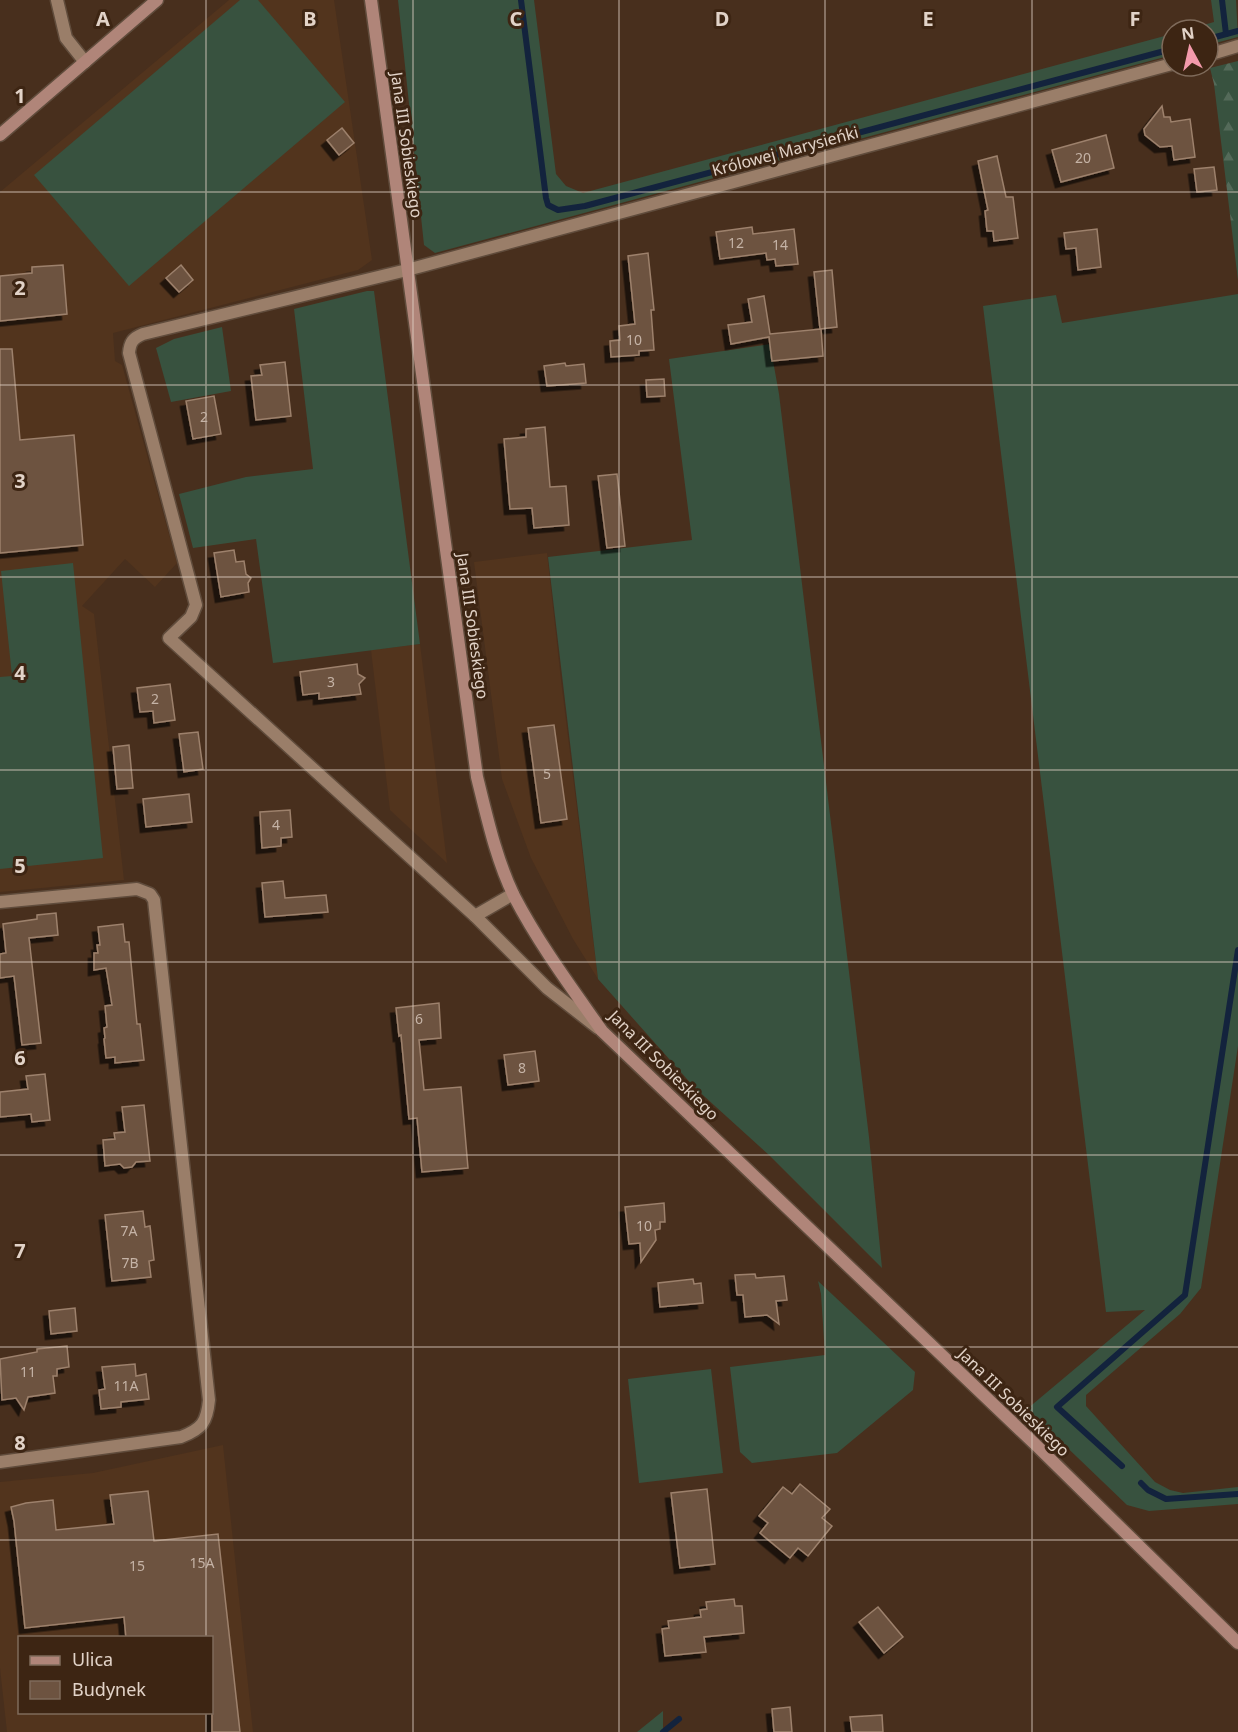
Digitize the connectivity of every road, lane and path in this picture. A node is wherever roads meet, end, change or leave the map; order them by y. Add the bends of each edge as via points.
1 (57, 0) edge
2 (157, 0) edge
3 (371, 0) edge
4 (1238, 46) edge
5 (1220, 51) edge
6 (85, 62) junction
7 (1160, 67) edge
8 (0, 135) edge
9 (407, 270) junction
10 (513, 894) junction
11 (0, 902) edge
12 (475, 916) junction
13 (602, 1031) junction
14 (0, 1462) edge
15 (1238, 1643) edge

1 - 6 street via 66,38
2 - 6 main road
3 - 9 main road, Jana III Sobieskiego
4 - 5 street
6 - 8 main road
7 - 9 street, Królowej Marysieńki
9 - 10 main road, Jana III Sobieskiego via 477,777 492,838
9 - 12 street, Królowej Marysieńki via 143,334 133,340 129,353 196,605 191,617 169,638
10 - 12 street
10 - 13 main road, Jana III Sobieskiego via 548,956
11 - 14 street via 136,889 150,894 154,900 209,1400 204,1422 196,1431 181,1437
12 - 13 street via 547,988
13 - 15 main road, Jana III Sobieskiego

